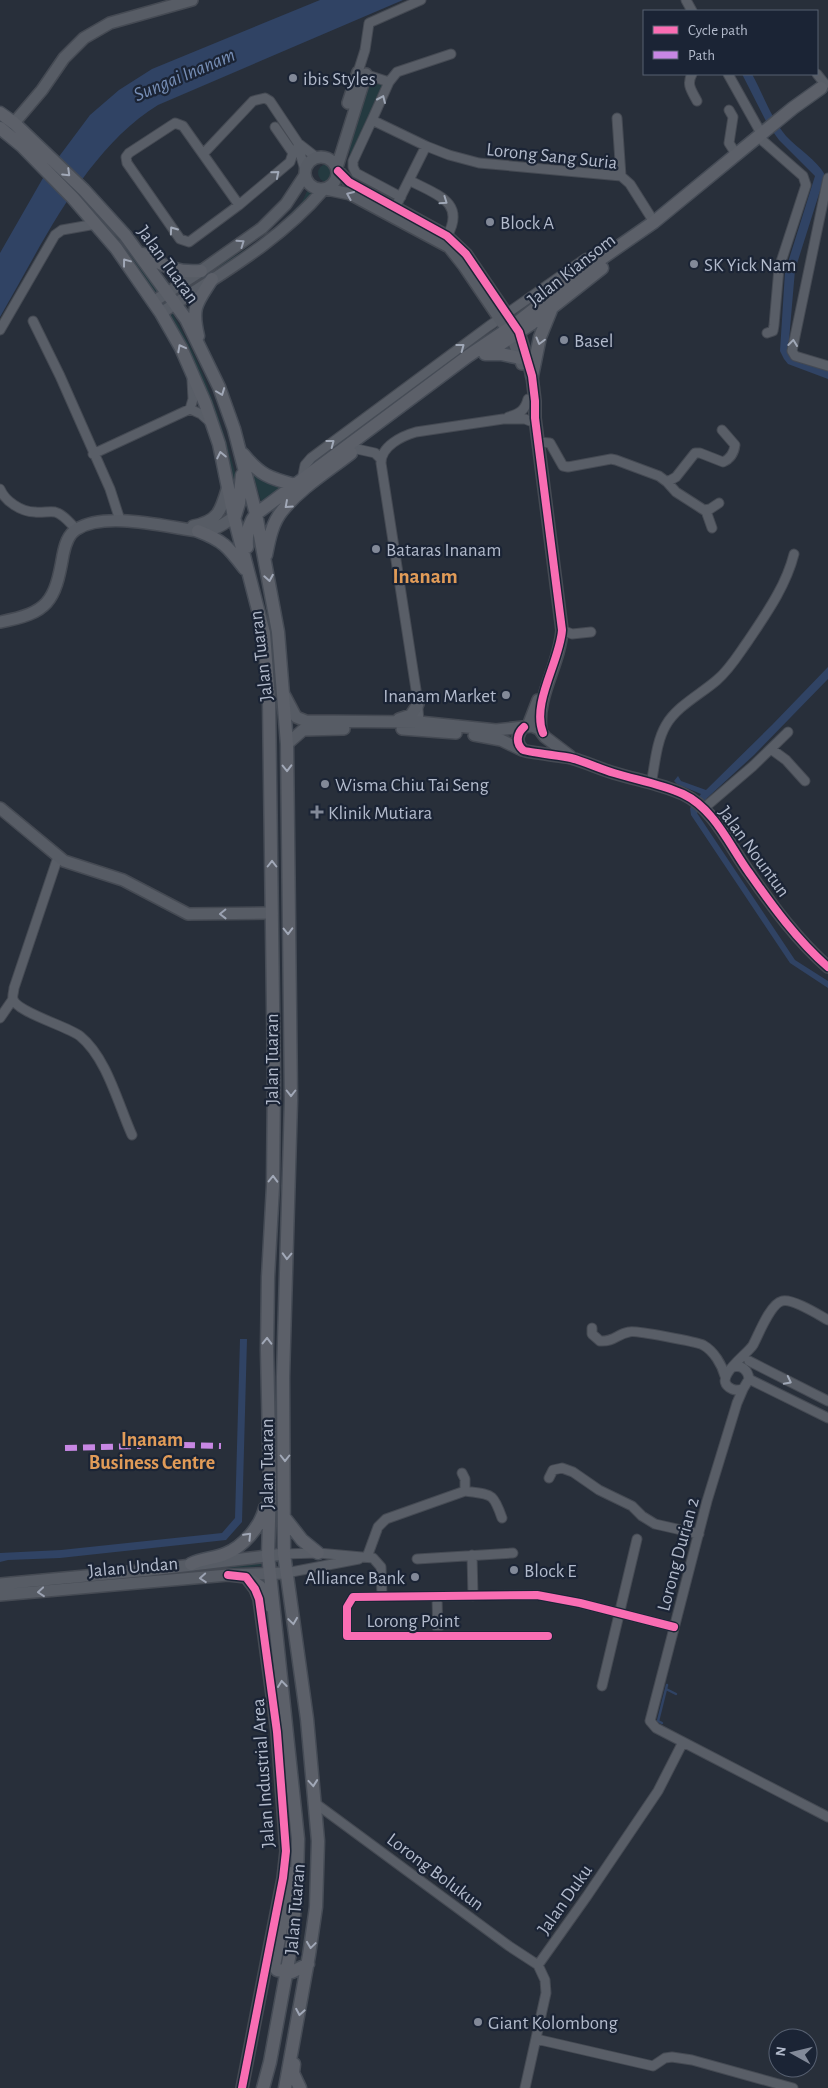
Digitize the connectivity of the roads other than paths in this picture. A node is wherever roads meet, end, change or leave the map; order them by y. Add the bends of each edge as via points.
1 (192, 0) edge
2 (421, 0) edge
3 (451, 54) dead end
4 (362, 73) junction
5 (692, 75) edge
6 (729, 75) edge
7 (389, 82) junction
8 (825, 85) edge
9 (697, 101) dead end
10 (728, 110) dead end
11 (0, 113) edge
12 (617, 118) dead end
13 (372, 120) junction
14 (14, 123) junction
15 (275, 127) dead end
16 (0, 128) edge
17 (764, 137) junction
18 (298, 143) junction
19 (426, 146) junction
20 (203, 154) junction
21 (736, 154) junction
22 (321, 157) junction
23 (45, 161) junction
24 (337, 169) junction
25 (305, 172) junction
26 (621, 176) junction
27 (828, 178) edge
28 (409, 180) junction
29 (325, 189) junction
30 (400, 197) junction
31 (238, 206) junction
32 (395, 209) junction
33 (654, 222) junction
34 (96, 224) junction
35 (447, 236) junction
36 (138, 251) junction
37 (201, 271) junction
38 (212, 279) junction
39 (168, 292) junction
40 (153, 302) junction
41 (175, 304) junction
42 (552, 308) junction
43 (161, 313) junction
44 (33, 322) dead end
45 (510, 326) junction
46 (0, 330) edge
47 (767, 332) dead end
48 (201, 348) junction
49 (486, 354) junction
50 (520, 358) junction
51 (828, 366) edge
52 (191, 370) junction
53 (532, 376) junction
54 (528, 398) junction
55 (190, 409) junction
56 (503, 419) junction
57 (530, 421) junction
58 (213, 425) junction
59 (722, 430) dead end
60 (538, 442) junction
61 (357, 449) junction
62 (241, 452) junction
63 (93, 454) junction
64 (381, 458) junction
65 (298, 482) junction
66 (667, 482) junction
67 (228, 486) junction
68 (0, 489) edge
69 (719, 503) dead end
70 (706, 511) junction
71 (256, 514) junction
72 (234, 517) junction
73 (120, 520) junction
74 (712, 528) dead end
75 (76, 529) junction
76 (181, 529) junction
77 (198, 531) junction
78 (794, 554) dead end
79 (266, 560) junction
80 (250, 574) junction
81 (0, 622) edge
82 (562, 630) junction
83 (590, 632) dead end
84 (285, 696) junction
85 (417, 700) junction
86 (385, 722) junction
87 (419, 722) junction
88 (434, 723) junction
89 (526, 727) junction
90 (542, 732) junction
91 (788, 732) dead end
92 (479, 736) junction
93 (287, 744) junction
94 (771, 749) junction
95 (528, 751) junction
96 (573, 759) junction
97 (805, 781) dead end
98 (651, 784) junction
99 (0, 808) edge
100 (704, 808) junction
101 (58, 857) junction
102 (272, 913) junction
103 (828, 967) edge
104 (13, 999) junction
105 (0, 1018) edge
106 (132, 1135) dead end
107 (828, 1320) edge
108 (592, 1328) dead end
109 (752, 1347) junction
110 (749, 1361) junction
111 (733, 1367) junction
112 (748, 1375) junction
113 (726, 1380) junction
114 (743, 1389) junction
115 (828, 1401) edge
116 (737, 1403) junction
117 (828, 1418) edge
118 (462, 1473) dead end
119 (549, 1478) dead end
120 (270, 1487) junction
121 (466, 1491) junction
122 (284, 1517) junction
123 (502, 1518) dead end
124 (699, 1534) junction
125 (637, 1539) dead end
126 (318, 1552) junction
127 (513, 1553) dead end
128 (284, 1554) junction
129 (268, 1555) junction
130 (472, 1555) junction
131 (367, 1557) junction
132 (417, 1559) dead end
133 (191, 1564) junction
134 (269, 1573) junction
135 (286, 1573) junction
136 (228, 1575) junction
137 (246, 1577) junction
138 (0, 1584) edge
139 (0, 1595) edge
140 (382, 1596) junction
141 (437, 1596) junction
142 (474, 1596) junction
143 (620, 1614) junction
144 (274, 1615) junction
145 (674, 1627) junction
146 (438, 1636) junction
147 (548, 1636) dead end
148 (602, 1686) dead end
149 (683, 1742) junction
150 (315, 1803) junction
151 (828, 1817) edge
152 (298, 1839) junction
153 (308, 1964) junction
154 (538, 1964) junction
155 (286, 1972) junction
156 (295, 2039) junction
157 (536, 2039) junction
158 (242, 2088) edge
159 (263, 2088) edge
160 (286, 2088) edge
161 (300, 2088) edge
162 (525, 2088) edge
163 (792, 2088) edge

1 - 14 street via 110,24 84,38 64,58
2 - 4 street via 369,23
3 - 7 street via 397,72
4 - 7 street
4 - 22 street via 336,143
4 - 24 street
5 - 9 street via 690,88
6 - 17 street
13 -> 7 street
8 - 17 main road, Jalan Kiansom
10 - 21 street via 733,117 729,143
11 - 14 main road, Jalan Tuaran
12 - 26 street
13 - 19 street, Lorong Sang Suria
13 - 30 street via 353,167 356,173
14 - 23 main road, Jalan Tuaran
31 -> 15 street via 293,157
16 - 23 main road, Jalan Tuaran
17 - 21 main road, Jalan Kiansom
17 - 42 main road, Jalan Kiansom via 648,235
17 - 47 street via 803,176 806,185 779,268 774,325 772,331
18 - 20 street via 270,101 258,98
18 - 22 street
18 - 25 street
19 - 26 street, Lorong Sang Suria via 479,163
19 - 28 street
20 - 31 street
31 -> 20 street via 189,242 180,239 126,156 175,122 183,126
21 - 33 main road, Jalan Kiansom
22 - 24 street
22 - 25 street via 310,161
23 - 34 main road, Jalan Tuaran
23 -> 36 main road, Jalan Tuaran via 84,190
24 - 29 street via 334,184
24 - 32 street via 345,179
25 - 29 street via 309,184
37 -> 25 street via 279,213
26 - 33 street, Lorong Sang Suria via 630,184
51 -> 27 street via 795,356 792,351
28 - 30 street
28 -> 35 street via 450,203 454,212 452,228
29 - 38 street via 290,224
45 -> 29 street via 449,248 350,194
30 - 32 street
32 - 35 street
33 - 45 main road, Jalan Kiansom
40 -> 34 main road, Jalan Tuaran
34 - 46 street via 62,230 56,235
35 - 45 street via 466,254
36 - 37 main road via 167,268
36 - 39 main road, Jalan Tuaran
37 - 39 street
38 - 41 street
38 - 48 main road via 198,299 196,311 195,323
39 - 40 street
39 - 41 main road, Jalan Tuaran
40 - 43 main road, Jalan Tuaran
41 - 43 street
41 - 48 main road, Jalan Tuaran
42 - 45 main road, Jalan Kiansom
42 -> 53 main road via 540,337
52 -> 43 main road, Jalan Tuaran
44 - 63 street
45 - 49 main road, Jalan Kiansom
45 - 50 street
45 - 53 street
65 -> 45 main road, Jalan Kiansom
48 -> 62 main road, Jalan Tuaran via 219,387
49 - 50 main road
49 - 61 main road, Jalan Kiansom
50 - 54 street
52 - 55 street via 193,399
52 - 58 main road, Jalan Tuaran
53 - 60 street
54 - 56 street via 526,408
54 - 57 street
55 - 58 street
55 - 63 street
56 - 57 street
56 - 64 street via 411,434 386,449
57 - 89 street via 559,630 542,689
67 -> 58 main road, Jalan Tuaran
59 - 66 street via 735,445 727,460 723,462 694,453 676,477
60 - 66 street via 550,443 563,466 611,459 660,476
60 - 82 street
61 - 64 street
61 -> 79 main road, Jalan Kiansom via 281,511 271,533
62 - 65 main road via 255,469 269,478
62 - 71 main road, Jalan Tuaran
62 - 72 main road via 242,484
63 - 73 street via 115,500
64 - 85 street
65 - 71 main road, Jalan Kiansom
66 - 70 street via 676,492
67 - 72 main road, Jalan Tuaran
67 - 76 street via 222,507 215,517 205,524
68 - 75 street via 22,509 56,512
69 - 70 street
70 - 74 street
71 - 79 main road, Jalan Tuaran
71 - 80 main road via 247,532
72 - 77 street via 218,529
72 - 80 main road, Jalan Tuaran
73 - 75 street
73 - 76 street
75 - 81 street via 68,539 55,591 49,600 42,608 23,617
76 - 77 street
77 - 80 main road via 228,547
78 - 98 street via 790,570 771,606 730,668 667,724 660,740
79 -> 84 main road, Jalan Tuaran
102 -> 80 main road, Jalan Tuaran via 269,701 264,633
82 - 83 street via 572,634
82 - 90 street via 545,690 540,722
84 - 86 street, Jalan Nountun via 296,717 306,721
84 - 93 main road, Jalan Tuaran
85 - 86 street via 411,715
85 - 87 street
85 - 88 street
86 - 87 street, Jalan Nountun
87 - 88 street, Jalan Nountun
87 - 92 street
88 - 89 street, Jalan Nountun via 496,730
89 - 90 street, Jalan Nountun via 536,727
89 - 95 street via 518,738
90 - 95 street via 543,745
90 - 96 street, Jalan Nountun
91 - 94 street
92 - 93 street, Jalan Nountun via 406,729 303,730
92 - 95 street, Jalan Nountun via 501,740
93 -> 122 main road, Jalan Tuaran via 291,1107 284,1350
94 - 97 street
94 - 100 street
95 - 96 street, Jalan Nountun
96 - 98 street, Jalan Nountun
98 - 100 street, Jalan Nountun via 692,799
99 - 101 street
100 - 103 street, Jalan Nountun via 798,936
102 -> 101 street via 188,914 123,880
101 - 104 street
120 -> 102 main road, Jalan Tuaran via 266,1390 274,1116
104 - 105 street
104 - 106 street via 18,1007 81,1037 95,1052
107 - 109 street via 790,1301 783,1301 775,1305
108 - 113 street via 592,1334 600,1341 609,1342 630,1331 702,1344 715,1357
109 - 110 street
109 - 111 street
110 - 112 street
110 -> 115 street
111 - 112 street via 741,1367
111 - 113 street
112 - 114 street
112 - 117 street
113 - 114 street via 736,1390
113 - 116 street
114 - 116 street, Lorong Durian 2
116 - 124 street, Lorong Durian 2
118 - 121 street
119 - 124 street via 553,1470 562,1468 573,1472 599,1490 632,1506 655,1524
120 - 129 main road, Jalan Tuaran
133 -> 120 main road via 224,1554 244,1540 263,1518
121 - 123 street via 491,1495
121 - 131 street via 386,1519 378,1527
122 - 126 main road via 302,1540
122 - 128 main road, Jalan Tuaran
124 - 145 street, Lorong Durian 2
125 - 143 street
126 - 128 street
126 - 131 street
127 - 130 street
128 - 129 street, Jalan Undan
128 - 135 main road, Jalan Tuaran
129 - 133 street, Jalan Undan
129 - 134 main road, Jalan Tuaran
130 - 132 street
130 - 142 street
131 - 135 street
131 - 140 street via 382,1567
133 - 138 street, Jalan Undan
134 - 135 street, Jalan Undan
134 - 136 street, Jalan Undan
134 - 144 main road, Jalan Tuaran
135 -> 150 main road, Jalan Tuaran
136 - 137 street
136 -> 139 street, Jalan Undan
137 - 144 main road via 263,1591
137 - 158 street, Jalan Industrial Area via 259,1599 265,1632 278,1732 286,1838 283,1878
140 - 141 street
140 - 146 street, Lorong Point via 353,1597 347,1607 347,1636
141 - 142 street
141 - 146 street
142 - 143 street via 537,1595
143 - 145 street
143 - 148 street
152 -> 144 main road, Jalan Tuaran
145 - 149 street, Lorong Durian 2 via 650,1721 656,1728
146 - 147 street, Lorong Point
149 - 151 street, Lorong Durian 2
149 - 154 street, Jalan Duku via 658,1791
150 -> 153 main road, Jalan Tuaran via 318,1875
150 - 154 street, Lorong Bolukun
152 - 155 main road, Jalan Tuaran via 292,1942
152 - 155 main road via 274,1962 275,1969
153 - 155 main road
153 -> 156 main road, Jalan Tuaran
154 - 157 street via 547,1985
155 - 159 main road, Jalan Tuaran
156 - 160 main road, Jalan Tuaran
156 - 161 main road via 293,2073
157 - 162 street
157 - 163 street via 653,2066 672,2057 697,2061

